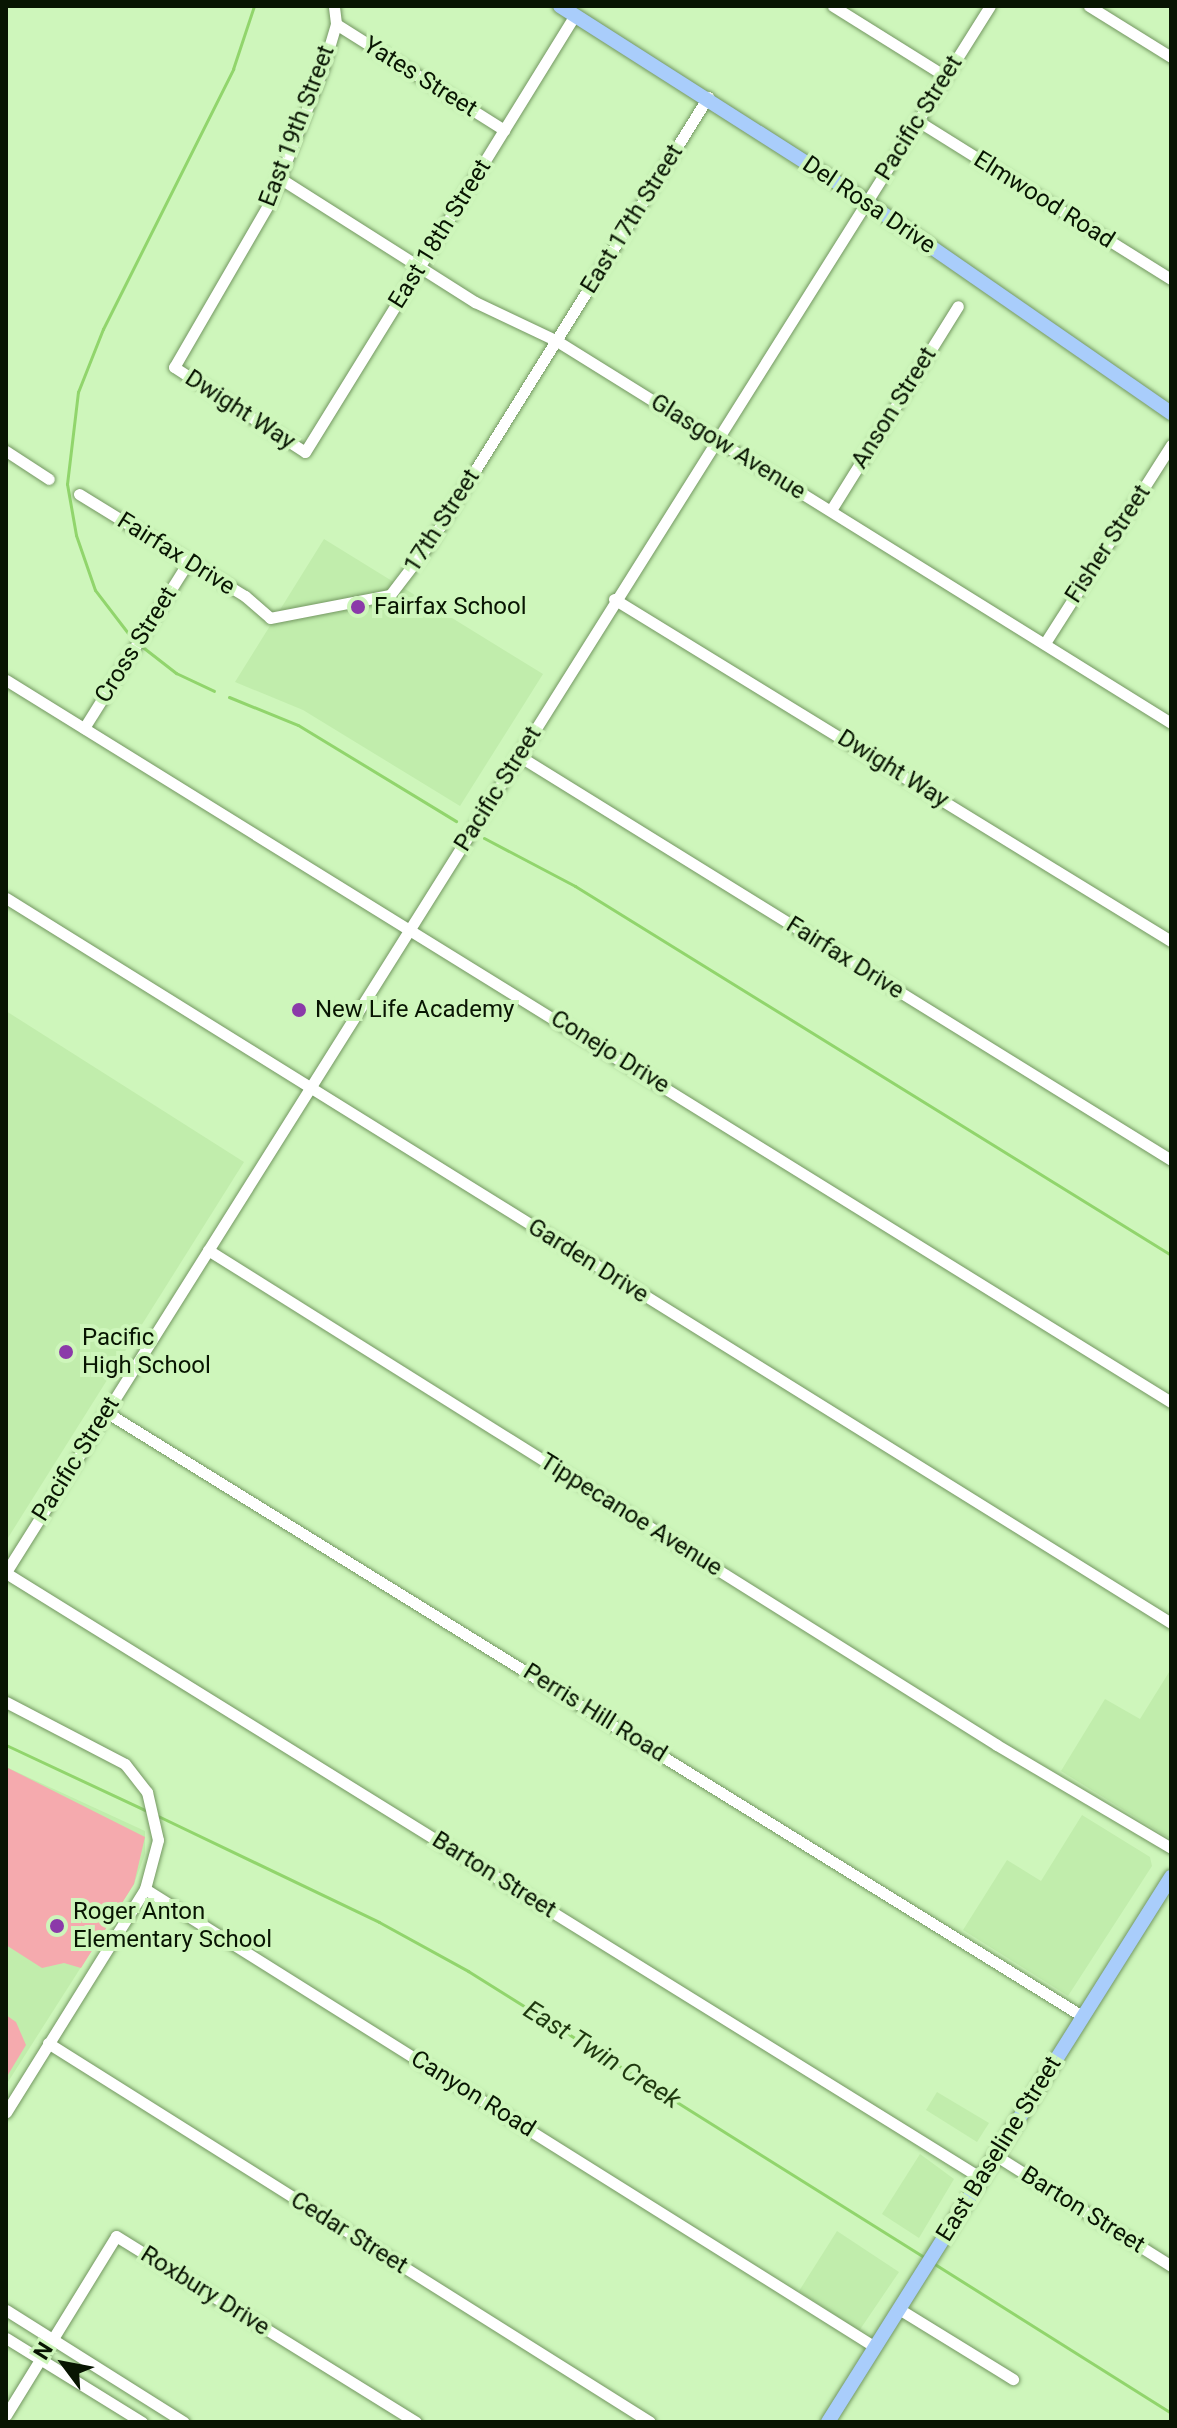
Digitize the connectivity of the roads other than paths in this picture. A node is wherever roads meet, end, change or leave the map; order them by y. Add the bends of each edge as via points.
1 (560, 6) edge
2 (833, 6) edge
3 (990, 6) edge
4 (1089, 6) edge
5 (334, 7) edge
6 (575, 15) junction
7 (336, 24) junction
8 (1171, 57) edge
9 (945, 76) junction
10 (708, 97) junction
11 (918, 121) junction
12 (504, 130) junction
13 (281, 179) junction
14 (867, 202) junction
15 (419, 267) junction
16 (1171, 279) edge
17 (958, 306) dead end
18 (557, 341) junction
19 (174, 367) joint
20 (1171, 413) edge
21 (717, 440) junction
22 (1171, 445) edge
23 (6, 451) edge
24 (305, 452) joint
25 (49, 479) dead end
26 (79, 494) dead end
27 (831, 510) junction
28 (188, 562) junction
29 (614, 599) junction
30 (270, 618) joint
31 (1045, 643) junction
32 (6, 680) edge
33 (1171, 723) edge
34 (84, 728) junction
35 (519, 756) junction
36 (6, 898) edge
37 (410, 928) junction
38 (1171, 941) edge
39 (310, 1088) junction
40 (1171, 1160) edge
41 (208, 1250) junction
42 (1171, 1402) edge
43 (106, 1412) junction
44 (6, 1572) edge
45 (1171, 1623) edge
46 (6, 1702) edge
47 (1171, 1848) edge
48 (1171, 1877) edge
49 (145, 1889) junction
50 (1082, 2016) junction
51 (48, 2043) junction
52 (6, 2112) edge
53 (995, 2155) junction
54 (981, 2178) junction
55 (1171, 2266) edge
56 (899, 2309) junction
57 (6, 2310) edge
58 (6, 2338) edge
59 (53, 2340) junction
60 (875, 2347) junction
61 (41, 2359) junction
62 (1013, 2379) dead end
63 (6, 2415) edge
64 (142, 2422) edge
65 (184, 2422) edge
66 (416, 2422) edge
67 (650, 2422) edge
68 (828, 2422) edge

1 - 6 main road, Del Rosa Drive
2 - 9 street
3 - 9 street, Pacific Street
4 - 8 street
5 - 7 street, East 19th Street
6 - 10 main road, Del Rosa Drive
6 - 12 street, East 18th Street
7 - 12 street, Yates Street
7 - 13 street, East 19th Street
9 - 11 street, Pacific Street
10 - 14 main road, Del Rosa Drive
10 - 18 street, East 17th Street
11 - 14 street, Pacific Street
11 - 16 street, Elmwood Road
12 - 15 street, East 18th Street
13 - 15 street, Glasgow Avenue
13 - 19 street, East 19th Street
14 - 20 main road, Del Rosa Drive
14 - 21 street, Pacific Street
15 - 18 street, Glasgow Avenue via 475,302
15 - 24 street, East 18th Street
17 - 27 street, Anson Street
18 - 21 street, Glasgow Avenue
18 - 30 street, 17th Street via 401,585 390,595
19 - 24 street, Dwight Way
21 - 27 street, Glasgow Avenue
21 - 29 street, Pacific Street
22 - 31 street, Fisher Street
23 - 25 street
26 - 28 street, Fairfax Drive
27 - 31 street, Glasgow Avenue
28 - 30 street, Fairfax Drive
28 - 34 street, Cross Street
29 - 35 street, Pacific Street
29 - 38 street, Dwight Way
31 - 33 street, Glasgow Avenue
32 - 34 street, Conejo Drive
34 - 37 street, Conejo Drive
35 - 37 street, Pacific Street
35 - 40 street, Fairfax Drive
36 - 39 street, Garden Drive
37 - 39 street, Pacific Street
37 - 42 street, Conejo Drive
39 - 41 street, Pacific Street
39 - 45 street, Garden Drive
41 - 43 street, Pacific Street
41 - 47 street, Tippecanoe Avenue
43 - 44 street, Pacific Street
43 - 50 street, Perris Hill Road
44 - 54 street, Barton Street
46 - 49 street via 125,1764 145,1788 158,1836
48 - 50 main road, East Baseline Street
49 - 51 street
49 - 60 street, Canyon Road
50 - 53 main road, East Baseline Street
51 - 52 street
51 - 67 street, Cedar Street
53 - 54 main road, East Baseline Street
53 - 55 street, Barton Street
54 - 56 main road, East Baseline Street
56 - 60 main road, East Baseline Street
56 - 62 street
57 - 59 street
58 - 61 street
59 - 61 street, Roxbury Drive
59 - 65 street
59 - 66 street, Roxbury Drive via 116,2236
60 - 68 main road, East Baseline Street
61 - 63 street, Roxbury Drive
61 - 64 street

